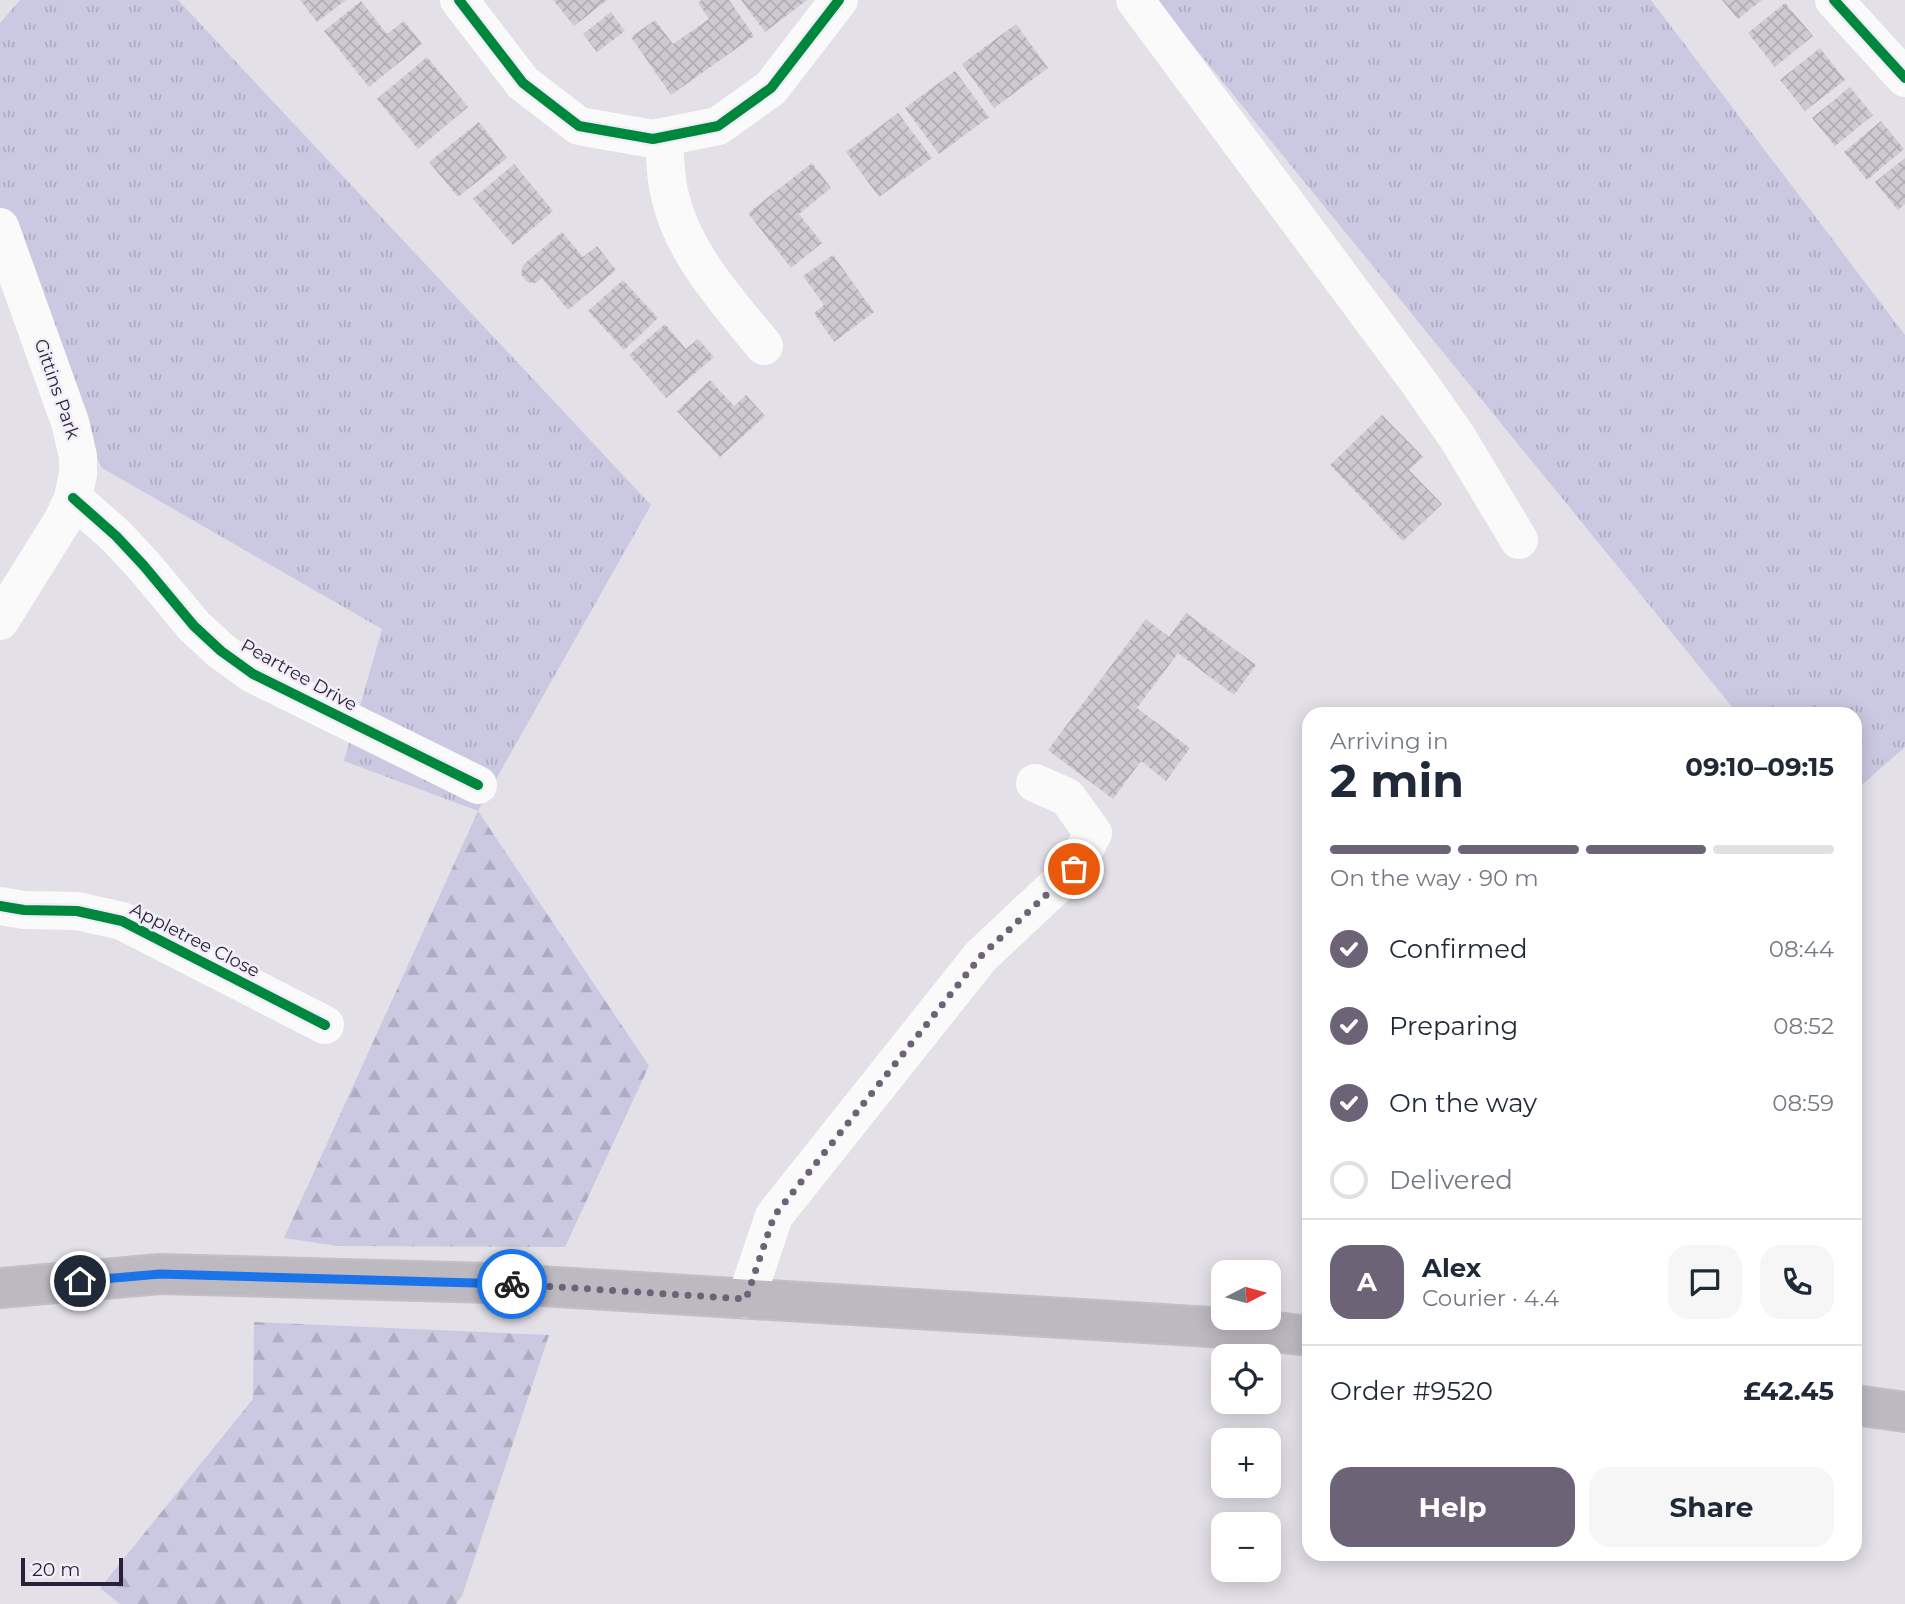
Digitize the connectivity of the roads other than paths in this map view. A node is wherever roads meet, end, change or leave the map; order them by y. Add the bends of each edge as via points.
1 (459, 0) edge
2 (839, 0) edge
3 (1135, 0) edge
4 (1834, 0) edge
5 (1905, 78) edge
6 (664, 137) junction
7 (0, 227) edge
8 (764, 346) dead end
9 (73, 498) junction
10 (1519, 540) dead end
11 (0, 621) edge
12 (1035, 783) dead end
13 (478, 785) dead end
14 (0, 906) edge
15 (326, 1025) dead end
16 (0, 1288) edge
17 (746, 1299) junction
18 (1302, 1335) edge
19 (1862, 1406) edge
20 (1905, 1412) edge

1 - 6 street via 523,83 579,126
2 - 6 street via 771,88 718,126
3 - 10 street via 1420,384
4 - 5 street
6 - 8 street via 667,182 677,219 703,272
7 - 9 street, Gittins Park via 76,439 78,474
9 - 11 street, Gittins Park
9 - 13 street, Peartree Drive via 135,556 194,626 253,674
12 - 17 street via 1067,797 1093,832 1074,869 981,956 774,1216
14 - 15 street, Appletree Close via 77,911 122,921
16 - 17 highway via 160,1274 491,1283
17 - 18 highway
19 - 20 highway

